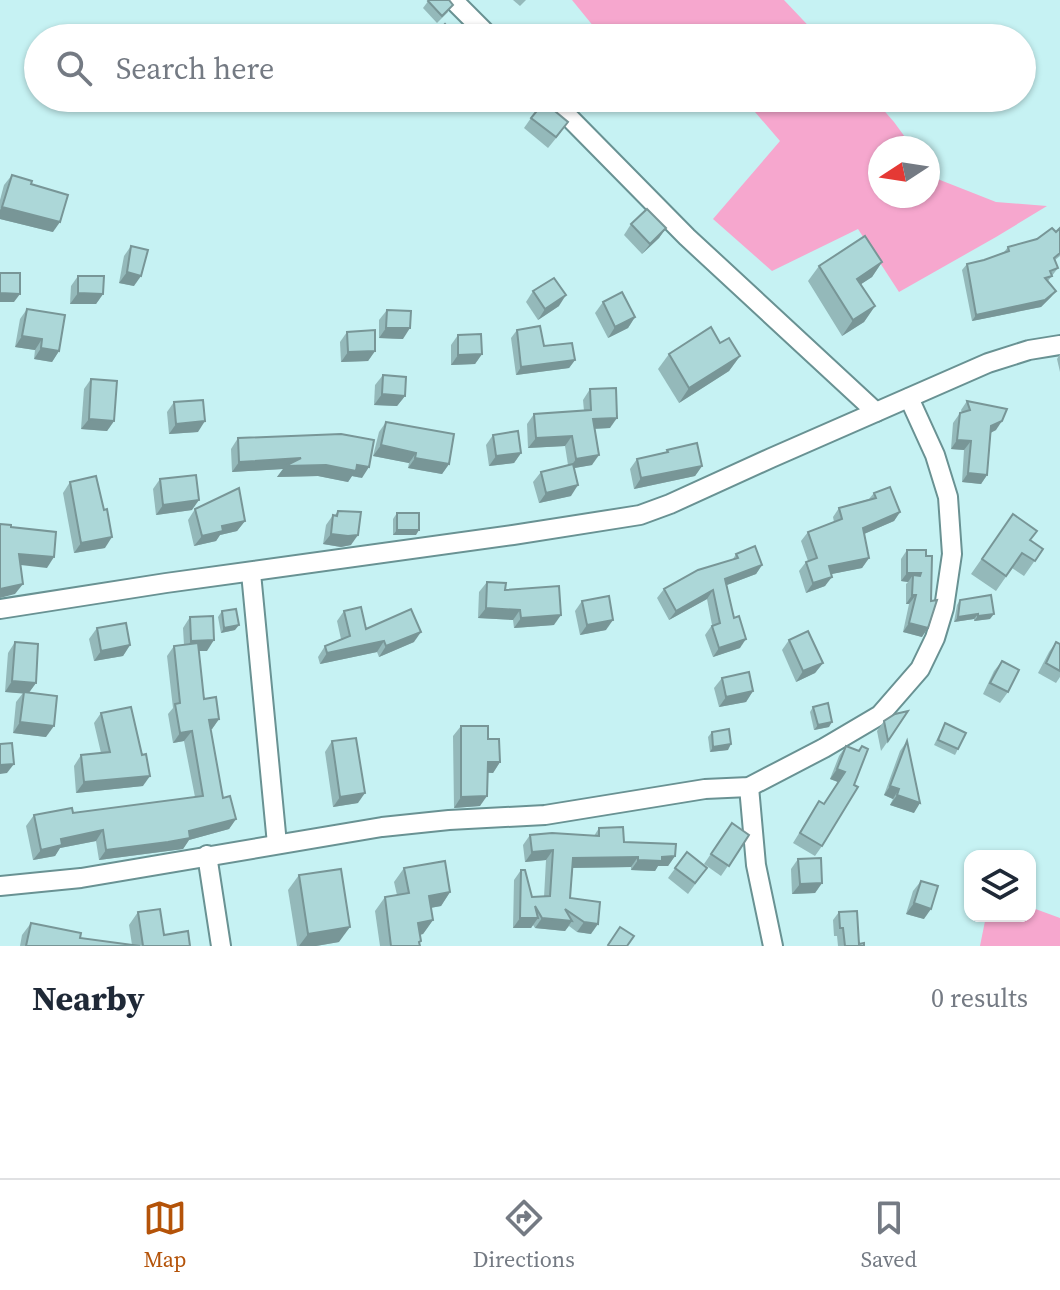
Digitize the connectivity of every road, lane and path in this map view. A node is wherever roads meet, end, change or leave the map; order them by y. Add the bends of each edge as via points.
1 (453, 0) edge
2 (477, 24) edge
3 (564, 112) edge
4 (1060, 345) edge
5 (909, 398) junction
6 (876, 412) junction
7 (251, 573) junction
8 (0, 609) edge
9 (749, 787) junction
10 (277, 844) junction
11 (207, 855) junction
12 (0, 886) edge
13 (221, 946) edge
14 (773, 946) edge

1 - 2 street
3 - 6 street via 687,237
4 - 5 street via 988,363
5 - 6 street
5 - 9 street via 948,497 952,554 935,638 920,669 880,715
6 - 7 street via 640,515
7 - 8 street
7 - 10 street
9 - 10 street via 705,789 545,815 382,827
9 - 14 street via 756,865
10 - 11 street
11 - 12 street via 81,878
11 - 13 street

